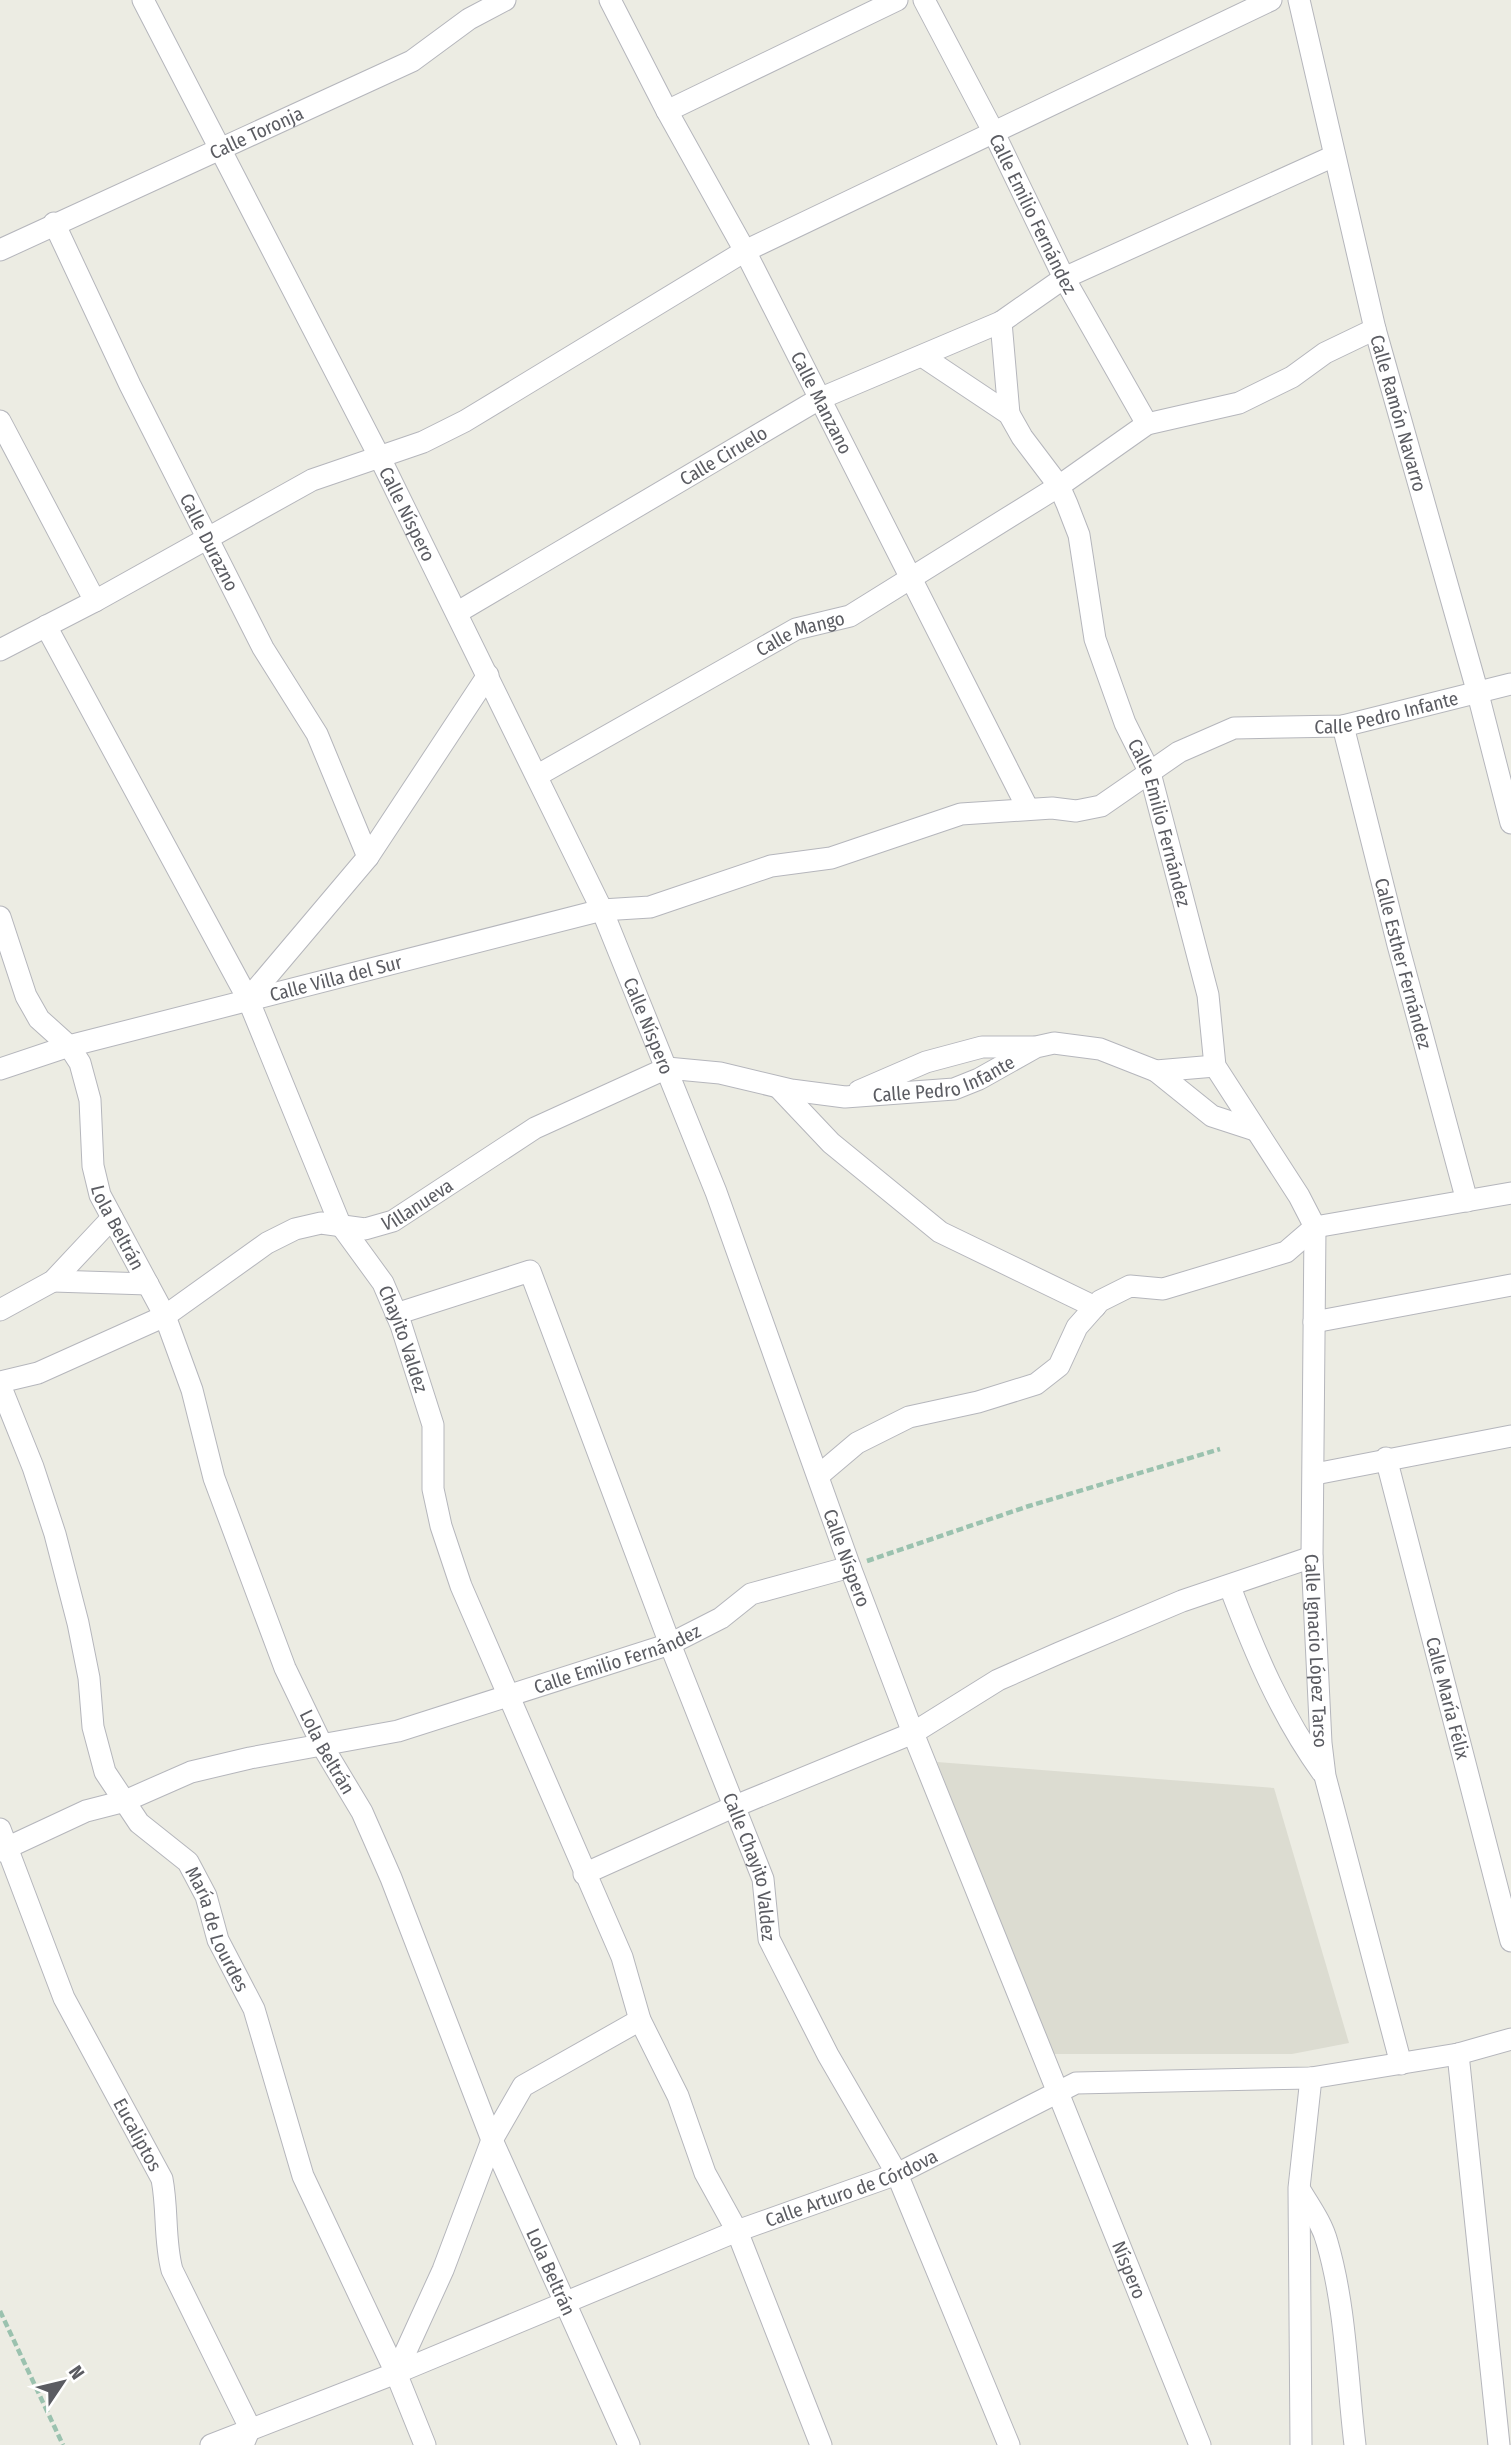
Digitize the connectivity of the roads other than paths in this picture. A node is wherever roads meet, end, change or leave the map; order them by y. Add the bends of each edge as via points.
1 (143, 0) edge
2 (505, 0) edge
3 (610, 0) edge
4 (897, 0) edge
5 (924, 0) edge
6 (1271, 0) edge
7 (1299, 0) edge
8 (667, 111) junction
9 (993, 131) junction
10 (219, 150) junction
11 (1334, 156) junction
12 (54, 223) junction
13 (0, 250) edge
14 (745, 251) junction
15 (1063, 278) junction
16 (1001, 322) junction
17 (1375, 329) junction
18 (922, 356) junction
19 (819, 398) junction
20 (1009, 414) junction
21 (0, 421) edge
22 (1147, 424) junction
23 (380, 458) junction
24 (1059, 486) junction
25 (209, 538) junction
26 (912, 580) junction
27 (95, 601) junction
28 (458, 612) junction
29 (46, 626) junction
30 (0, 650) edge
31 (488, 675) junction
32 (1511, 684) edge
33 (1477, 690) junction
34 (1343, 726) junction
35 (1150, 774) junction
36 (538, 775) junction
37 (1028, 809) junction
38 (1511, 823) edge
39 (368, 857) junction
40 (602, 910) junction
41 (0, 917) edge
42 (248, 999) junction
43 (69, 1046) junction
44 (1036, 1047) junction
45 (1215, 1066) junction
46 (667, 1068) junction
47 (0, 1069) edge
48 (1156, 1071) junction
49 (779, 1087) junction
50 (845, 1097) junction
51 (1255, 1130) junction
52 (1511, 1193) edge
53 (1467, 1201) junction
54 (112, 1218) junction
55 (340, 1224) junction
56 (1315, 1227) junction
57 (53, 1281) junction
58 (148, 1284) junction
59 (1511, 1285) edge
60 (1095, 1307) junction
61 (0, 1310) edge
62 (396, 1314) junction
63 (165, 1316) junction
64 (1314, 1322) junction
65 (0, 1383) edge
66 (1511, 1436) edge
67 (1386, 1458) junction
68 (1315, 1474) junction
69 (818, 1476) junction
70 (1312, 1557) junction
71 (850, 1567) junction
72 (1230, 1587) junction
73 (670, 1644) junction
74 (509, 1696) junction
75 (913, 1733) junction
76 (323, 1747) junction
77 (1325, 1776) junction
78 (125, 1801) junction
79 (733, 1807) junction
80 (3, 1842) edge
81 (584, 1874) junction
82 (1511, 1941) edge
83 (640, 2020) junction
84 (1511, 2039) edge
85 (1458, 2054) junction
86 (1401, 2064) junction
87 (1311, 2078) junction
88 (1059, 2094) junction
89 (492, 2140) junction
90 (897, 2174) junction
91 (1299, 2188) junction
92 (737, 2231) junction
93 (564, 2304) junction
94 (396, 2373) junction
95 (246, 2436) edge
96 (211, 2445) edge
97 (425, 2445) edge
98 (629, 2445) edge
99 (821, 2445) edge
100 (1009, 2445) edge
101 (1200, 2445) edge
102 (1301, 2445) edge
103 (1355, 2445) edge
104 (1499, 2445) edge

1 - 10 street, Calle Níspero
2 - 10 street, Calle Toronja via 469,19 412,61
3 - 8 street, Calle Manzano
4 - 8 street
5 - 9 street, Calle Emilio Fernández
6 - 9 street
7 - 11 street, Calle Ramón Navarro
8 - 14 street, Calle Manzano
9 - 14 street
9 - 15 street, Calle Emilio Fernández
10 - 12 street, Calle Toronja
10 - 23 street, Calle Níspero
11 - 15 street, Calle Ciruelo
11 - 17 street, Calle Ramón Navarro
12 - 13 street, Calle Toronja
12 - 25 street, Calle Durazno
14 - 19 street, Calle Manzano
14 - 23 street via 465,421
15 - 16 street, Calle Ciruelo
15 - 22 street, Calle Emilio Fernández
16 - 18 street, Calle Ciruelo
16 - 20 street, Calle Emilio Fernández
17 - 22 street via 1239,403
17 - 33 street, Calle Ramón Navarro
18 - 19 street, Calle Ciruelo
18 - 20 street, Calle Emilio Fernández
19 - 26 street, Calle Manzano
19 - 28 street, Calle Ciruelo
20 - 24 street, Calle Emilio Fernández
21 - 27 street
22 - 24 street, Calle Mango
23 - 25 street via 312,480
23 - 28 street, Calle Níspero
24 - 26 street, Calle Mango
24 - 35 street, Calle Emilio Fernández via 1079,535 1096,639 1125,723
25 - 27 street
25 - 39 street, Calle Durazno via 263,648 317,734
26 - 36 street, Calle Mango via 850,616 796,629
26 - 37 street, Calle Manzano
27 - 29 street
28 - 31 street, Calle Níspero
29 - 30 street
29 - 42 street, Chayito Valdez
31 - 36 street, Calle Níspero
31 - 39 street
32 - 33 street, Calle Pedro Infante
33 - 34 street, Calle Pedro Infante
33 - 38 street, Calle Ramón Navarro
34 - 35 street, Calle Pedro Infante via 1234,728 1179,752
34 - 53 street, Calle Esther Fernández
35 - 37 street, Calle Pedro Infante via 1101,806 1076,811
35 - 45 street, Calle Emilio Fernández via 1209,995
36 - 40 street, Calle Níspero
37 - 40 street, Calle Villa del Sur via 961,814 831,858 771,866 650,907
39 - 42 street
40 - 42 street, Calle Villa del Sur
40 - 46 street, Calle Níspero
41 - 43 street via 26,996 39,1019
42 - 43 street, Calle Villa del Sur
42 - 55 street, Chayito Valdez
43 - 47 street, Calle Villa del Sur
43 - 54 street, Lola Beltrán via 80,1063 90,1100 93,1166
44 - 48 street, Calle Pedro Infante via 1054,1043 1100,1049
44 - 50 street via 982,1048 926,1062
44 - 50 street, Calle Pedro Infante via 954,1089
45 - 48 street, Calle Pedro Infante
45 - 51 street, Calle Emilio Fernández
46 - 49 street, Calle Pedro Infante via 720,1073
46 - 55 street, Villanueva via 535,1128 393,1221 365,1229
46 - 69 street, Calle Níspero
48 - 51 street via 1212,1116
49 - 50 street, Calle Pedro Infante
49 - 60 street via 831,1143 940,1232
51 - 56 street, Calle Emilio Fernández
52 - 53 street
53 - 56 street
54 - 57 street
54 - 58 street, Lola Beltrán
55 - 62 street, Chayito Valdez via 383,1283
55 - 63 street, Villanueva via 295,1229 276,1238
56 - 60 street via 1286,1252 1163,1289 1130,1286
56 - 64 street, Calle Ignacio López Tarso
57 - 58 street
57 - 61 street
58 - 63 street, Lola Beltrán
59 - 64 street
60 - 69 street via 1077,1327 1059,1366 1036,1384 909,1417 857,1443
62 - 73 street, Calle Chayito Valdez via 530,1271
62 - 74 street, Chayito Valdez via 433,1425 433,1489 441,1526 461,1586
63 - 65 street, Villanueva via 38,1373
63 - 76 street, Lola Beltrán via 254,1590
64 - 68 street, Calle Ignacio López Tarso
65 - 78 street, María de Lourdes via 55,1534 78,1623 93,1727 105,1772
66 - 67 street
67 - 68 street
67 - 82 street, Calle María Félix
68 - 70 street, Calle Ignacio López Tarso
69 - 71 street, Calle Níspero
70 - 72 street
70 - 77 street, Calle Ignacio López Tarso
71 - 73 street, Calle Emilio Fernández via 751,1594 721,1618
71 - 75 street, Calle Níspero
72 - 75 street via 1182,1601 998,1680
72 - 77 street via 1281,1708
73 - 74 street, Calle Emilio Fernández
73 - 79 street, Calle Chayito Valdez
74 - 76 street, Calle Emilio Fernández via 398,1731
74 - 81 street
75 - 79 street
75 - 88 street, Calle Níspero
76 - 78 street, Calle Emilio Fernández via 191,1772
76 - 89 street, Lola Beltrán via 362,1812 391,1878
77 - 86 street, Calle Ignacio López Tarso
78 - 80 street, Calle Emilio Fernández
78 - 94 street, María de Lourdes via 139,1823 188,1862 206,1896 218,1940 254,2009 303,2176
79 - 81 street
79 - 90 street, Calle Chayito Valdez via 763,1879 769,1939 828,2055
80 - 95 street, Eucaliptos via 64,1998 162,2179 172,2270
81 - 83 street via 622,1958
83 - 89 street via 523,2085
83 - 92 street via 678,2096 705,2173
84 - 85 street, Calle Arturo de Córdova
85 - 86 street, Calle Arturo de Córdova
85 - 104 street
86 - 87 street, Calle Arturo de Córdova
87 - 88 street, Calle Arturo de Córdova via 1076,2083
87 - 91 street
88 - 90 street, Calle Arturo de Córdova
88 - 101 street, Níspero
89 - 93 street, Lola Beltrán
89 - 94 street via 443,2270
90 - 92 street, Calle Arturo de Córdova
90 - 100 street, Calle Chayito Valdez
91 - 102 street
91 - 103 street via 1319,2220 1336,2282
92 - 93 street, Calle Arturo de Córdova
92 - 99 street
93 - 94 street, Calle Arturo de Córdova
93 - 98 street, Lola Beltrán
94 - 95 street, Calle Arturo de Córdova
94 - 97 street, María de Lourdes
95 - 96 street, Calle Arturo de Córdova

